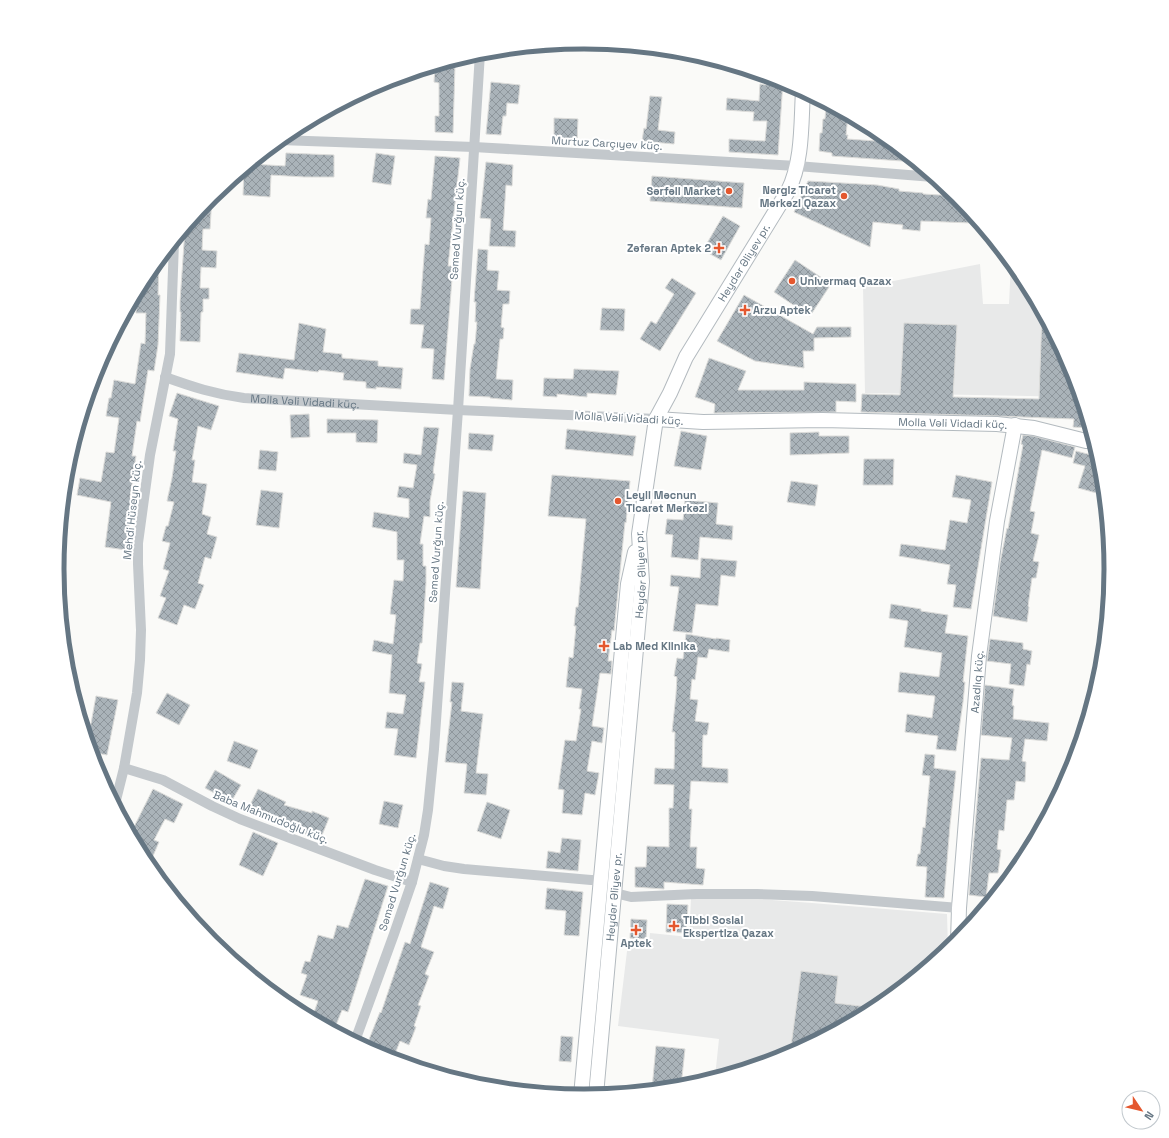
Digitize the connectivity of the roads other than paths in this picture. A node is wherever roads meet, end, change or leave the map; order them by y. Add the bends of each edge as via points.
1 (480, 60) edge
2 (803, 98) edge
3 (291, 140) edge
4 (474, 147) junction
5 (798, 166) junction
6 (925, 176) edge
7 (174, 250) edge
8 (166, 377) junction
9 (458, 410) junction
10 (656, 419) junction
11 (1014, 424) junction
12 (1089, 441) edge
13 (639, 534) junction
14 (124, 768) junction
15 (117, 797) edge
16 (418, 859) junction
17 (412, 882) junction
18 (600, 886) junction
19 (615, 894) junction
20 (959, 908) junction
21 (958, 930) edge
22 (357, 1036) edge
23 (582, 1089) edge
24 (597, 1089) edge

1 - 4 street, Səməd Vurğun küç.
2 - 5 main road, Heydər Əliyev pr.
3 - 4 street, Murtuz Carçıyev küç.
4 - 5 street, Murtuz Carçıyev küç.
4 - 9 street, Səməd Vurğun küç.
5 - 6 street, Murtuz Carçıyev küç.
5 - 10 main road, Heydər Əliyev pr. via 788,191 686,357
7 - 8 street, Mehdi Hüseyn küç. via 170,354
8 - 9 street, Molla Vəli Vidadi küç. via 198,389 244,398
8 - 14 street, Mehdi Hüseyn küç. via 151,448 138,543 140,660
9 - 10 street, Molla Vəli Vidadi küç.
9 - 16 street, Səməd Vurğun küç. via 434,750 427,816
10 - 11 main road, Molla Vəli Vidadi küç. via 703,422 822,420
10 - 13 main road, Heydər Əliyev pr.
11 - 12 main road, Molla Vəli Vidadi küç.
11 - 20 main road, Azadlıq küç. via 997,521 979,656
13 - 18 main road via 628,584
13 - 19 main road, Heydər Əliyev pr. via 642,582
14 - 15 street, Mehdi Hüseyn küç.
14 - 17 street, Baba Mahmudoğlu küç. via 163,780 240,819
16 - 17 street, Səməd Vurğun küç.
16 - 18 street via 464,869 591,880
17 - 22 street, Səməd Vurğun küç.
18 - 19 main road
18 - 23 main road
19 - 20 street via 632,897 696,894 812,896
19 - 24 main road, Heydər Əliyev pr.
20 - 21 main road, Azadlıq küç.

